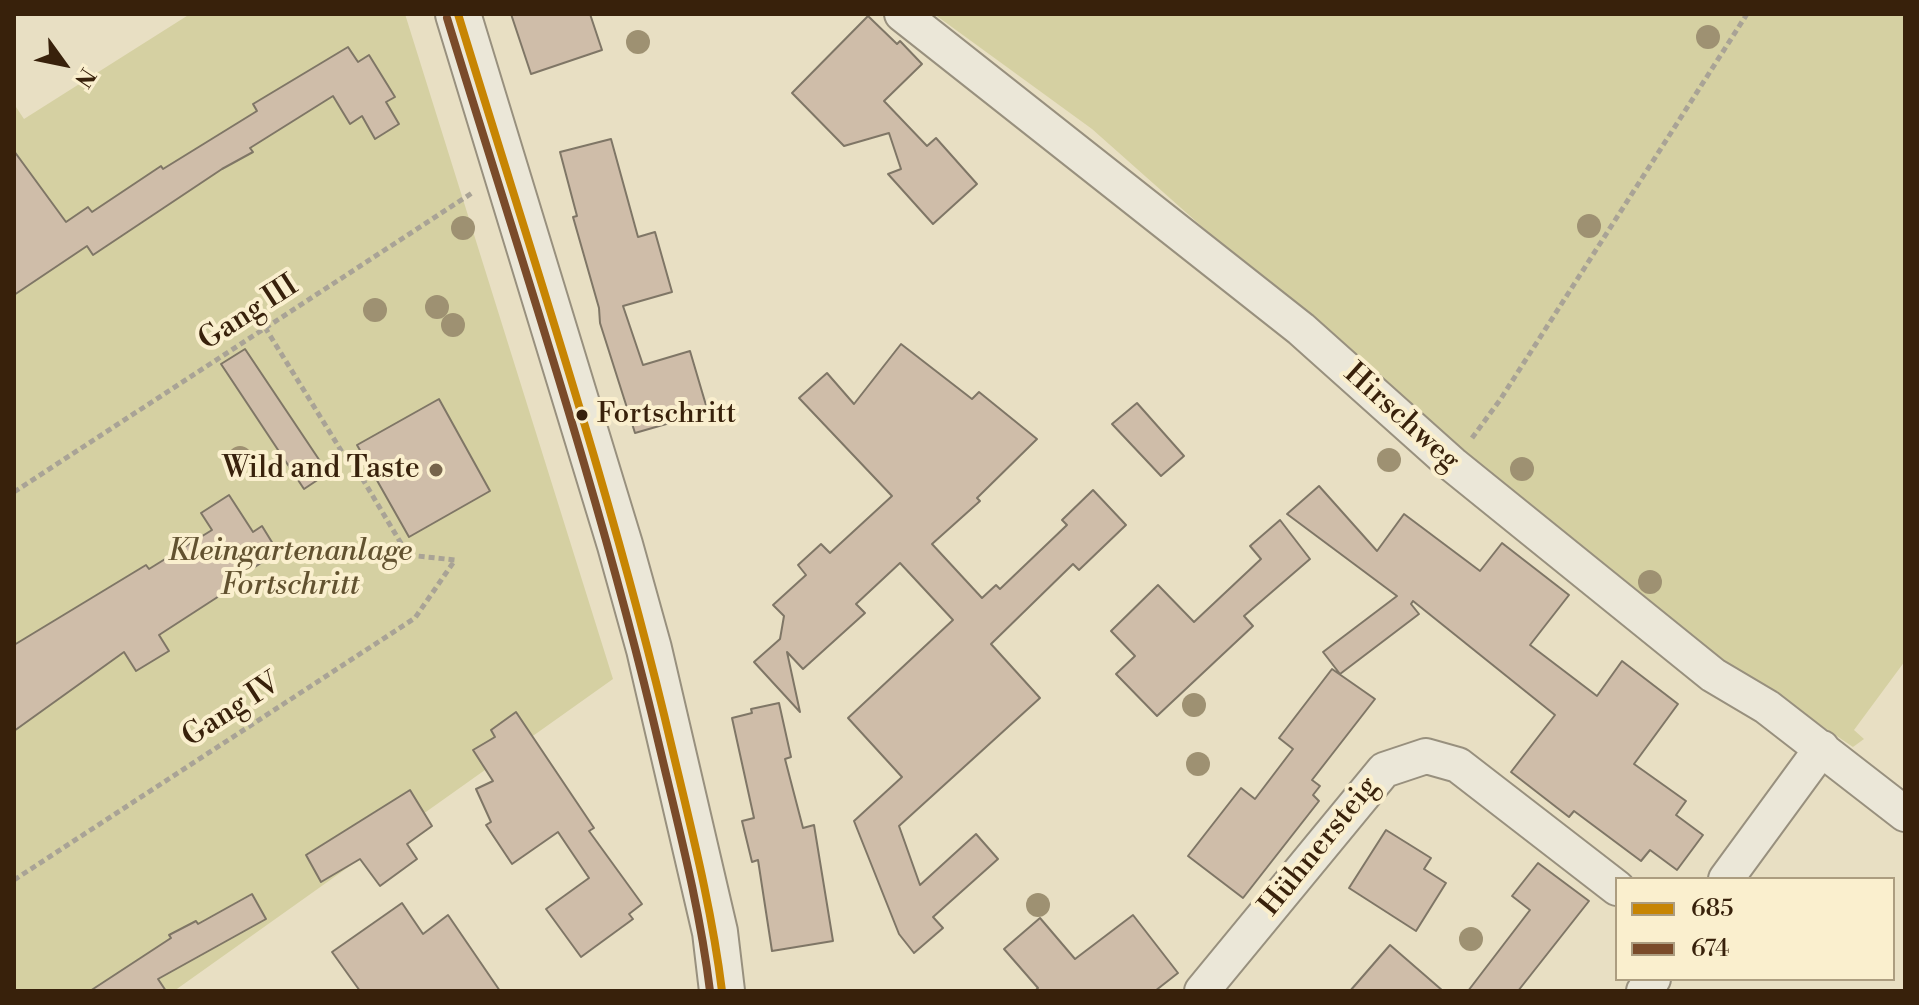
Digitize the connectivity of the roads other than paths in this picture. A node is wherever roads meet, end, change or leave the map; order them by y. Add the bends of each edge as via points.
1 (458, 14) edge
2 (902, 14) edge
3 (1822, 748) junction
4 (1905, 814) edge
5 (1727, 877) edge
6 (1615, 886) edge
7 (722, 991) edge
8 (1202, 991) edge

1 - 7 street via 649,649 715,932
2 - 3 street, Hirschweg via 1301,329 1452,464 1713,675
3 - 4 street, Hirschweg
3 - 5 street
6 - 8 street, Hühnersteig via 1458,765 1426,756 1384,770

